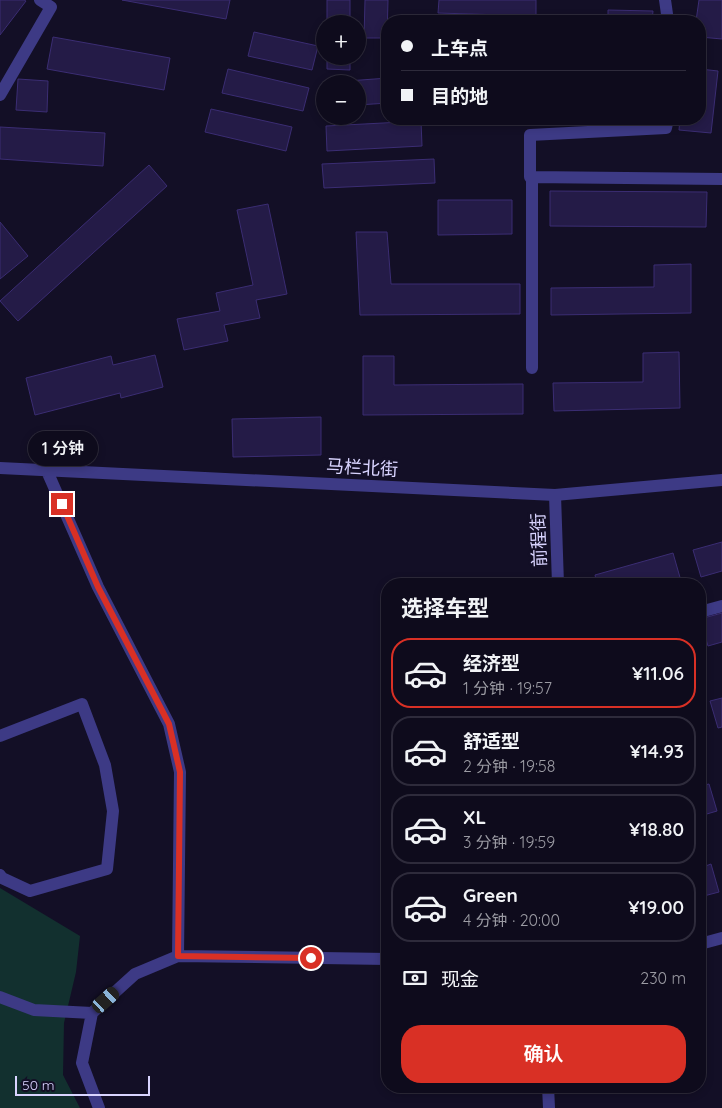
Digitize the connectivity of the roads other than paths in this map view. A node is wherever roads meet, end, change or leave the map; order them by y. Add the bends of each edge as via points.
1 (40, 0) edge
2 (665, 0) edge
3 (667, 15) edge
4 (0, 95) edge
5 (667, 125) edge
6 (532, 177) junction
7 (722, 179) edge
8 (532, 368) dead end
9 (0, 468) edge
10 (48, 471) junction
11 (722, 480) edge
12 (555, 495) junction
13 (558, 578) edge
14 (722, 606) edge
15 (706, 610) edge
16 (0, 736) edge
17 (0, 875) edge
18 (722, 938) edge
19 (706, 942) edge
20 (178, 956) junction
21 (381, 959) edge
22 (0, 997) edge
23 (92, 1013) junction
24 (548, 1093) edge
25 (99, 1108) edge
26 (549, 1108) edge

1 - 4 street via 51,7
2 - 3 street
5 - 6 street via 666,128 530,135
6 - 7 street
6 - 8 street
9 - 10 street, 马栏北街
10 - 12 street, 马栏北街
10 - 20 street via 98,587 169,724 180,772
11 - 12 street, 马栏北街
12 - 13 street, 前程街
14 - 15 street
16 - 17 street via 82,704 105,765 113,811 106,869 30,891
18 - 19 street
20 - 21 street
20 - 23 street via 135,974
22 - 23 street via 34,1010
23 - 25 street via 82,1063
24 - 26 street

